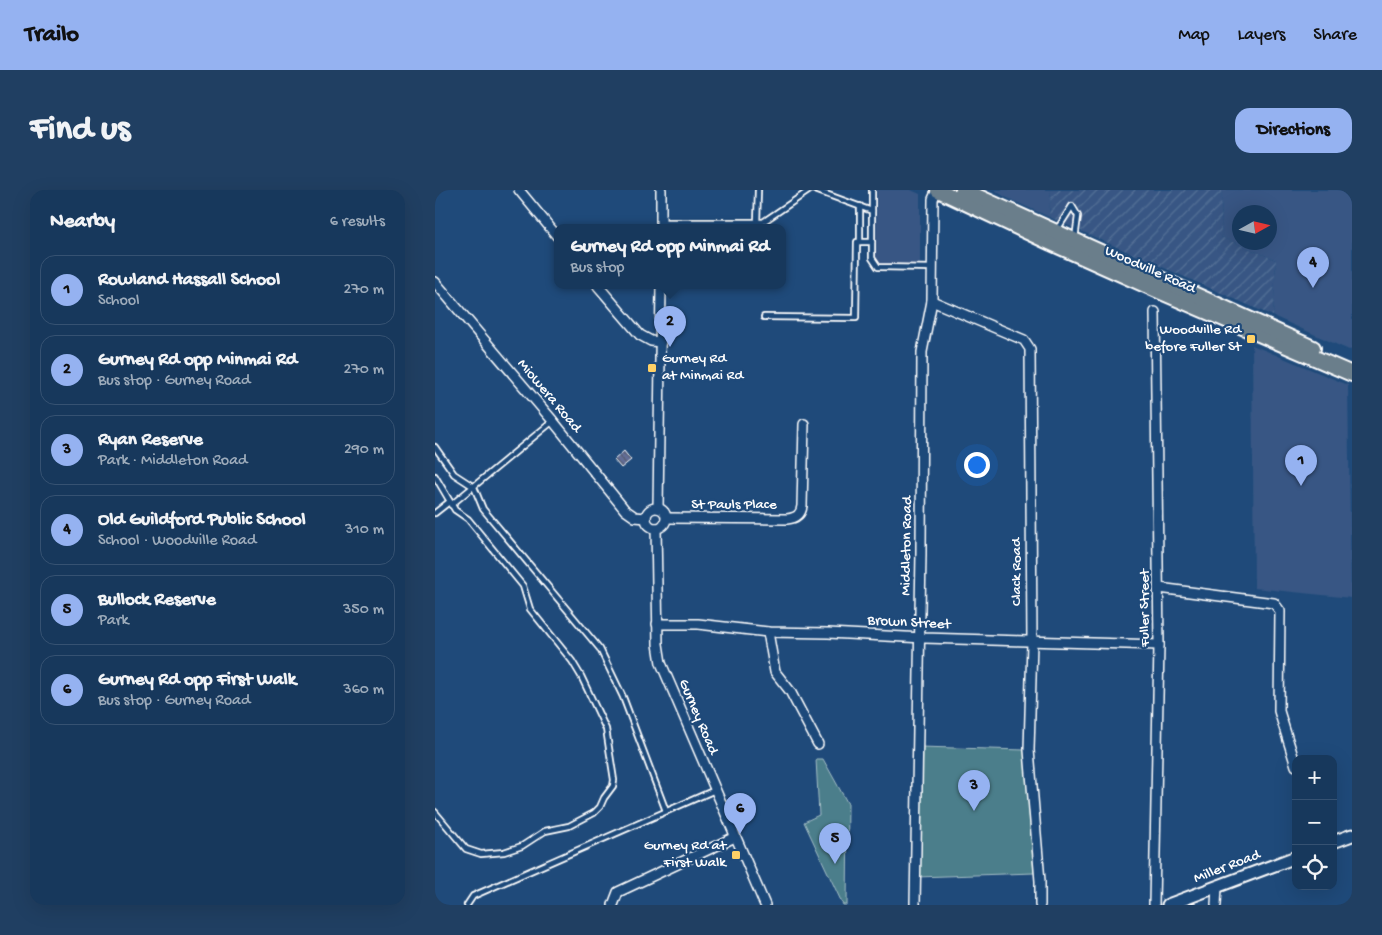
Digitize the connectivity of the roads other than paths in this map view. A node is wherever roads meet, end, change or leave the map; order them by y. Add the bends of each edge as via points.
1 (519, 190) edge
2 (661, 190) edge
3 (758, 190) edge
4 (809, 190) edge
5 (815, 190) edge
6 (872, 190) edge
7 (938, 190) edge
8 (963, 190) edge
9 (860, 206) junction
10 (872, 211) junction
11 (757, 223) junction
12 (661, 224) edge
13 (709, 224) edge
14 (1053, 231) junction
15 (554, 232) edge
16 (1075, 241) junction
17 (860, 242) junction
18 (871, 242) junction
19 (932, 268) junction
20 (435, 282) edge
21 (601, 289) edge
22 (661, 289) edge
23 (932, 301) junction
24 (1155, 312) dead end
25 (765, 317) dead end
26 (661, 342) junction
27 (1352, 365) edge
28 (1352, 374) edge
29 (553, 421) junction
30 (804, 424) dead end
31 (435, 447) edge
32 (435, 476) edge
33 (474, 486) junction
34 (450, 504) junction
35 (658, 508) junction
36 (435, 513) edge
37 (646, 518) junction
38 (667, 518) junction
39 (656, 528) junction
40 (1159, 588) junction
41 (657, 624) junction
42 (768, 632) junction
43 (920, 638) junction
44 (1032, 642) junction
45 (1159, 644) junction
46 (818, 744) dead end
47 (1293, 755) edge
48 (715, 790) junction
49 (666, 811) junction
50 (435, 812) edge
51 (1352, 835) edge
52 (735, 837) junction
53 (1337, 841) edge
54 (1292, 859) edge
55 (1217, 887) junction
56 (467, 905) edge
57 (613, 905) edge
58 (765, 905) edge
59 (915, 905) edge
60 (1040, 905) edge
61 (1154, 905) edge
62 (1168, 905) edge
63 (1216, 905) edge

1 - 15 street
2 - 12 street
3 - 11 lane
4 - 11 lane via 775,215
5 - 9 lane
6 - 10 lane
7 - 19 street, Middleton Road via 933,199
7 - 28 main road, Woodville Road via 1125,276
8 - 14 main road, Woodville Road
9 - 10 lane
9 - 17 lane
10 - 18 lane
11 - 13 lane
14 - 16 main road, Woodville Road
14 - 16 lane via 1072,206 1078,216
16 - 27 main road, Woodville Road
17 - 18 lane
17 - 25 lane via 857,242 856,318
18 - 19 lane via 872,258 878,267
19 - 23 street, Middleton Road
20 - 29 street, Miowera Road
21 - 26 street via 640,335
22 - 26 street
23 - 43 street, Middleton Road via 922,352
23 - 44 street, Clack Road via 1024,340 1030,349
24 - 40 street, Fuller Street
26 - 35 street
29 - 33 lane
29 - 37 street, Miowera Road via 625,510 635,517
30 - 38 street, St Pauls Place via 802,518
31 - 33 lane via 454,474
32 - 34 lane
33 - 34 lane
33 - 49 lane via 483,509 602,653 623,697
34 - 36 lane
34 - 50 lane via 468,519 523,586 531,610 581,676 606,729 614,780 594,813 569,826 545,831 522,846 504,852 481,854 466,849
35 - 37 street via 651,509
35 - 38 street
37 - 39 street via 648,524
38 - 39 street via 663,526
39 - 41 street, Gurney Road
40 - 45 street, Fuller Street
40 - 47 street via 1275,603 1280,611 1279,711
41 - 42 street, Brown Street via 698,624
41 - 48 street, Gurney Road via 661,663
42 - 43 street, Brown Street
42 - 46 street via 775,672 790,691
43 - 44 street, Brown Street
43 - 59 street, Middleton Road
44 - 45 street, Brown Street
44 - 60 street, Clack Road via 1029,750
45 - 61 street, Fuller Street
48 - 49 lane
48 - 52 street, Gurney Road
49 - 56 lane via 473,896
51 - 53 street
52 - 57 street via 618,892
52 - 58 street, Gurney Road
54 - 55 street, Miller Road
55 - 62 street, Miller Road
55 - 63 street

